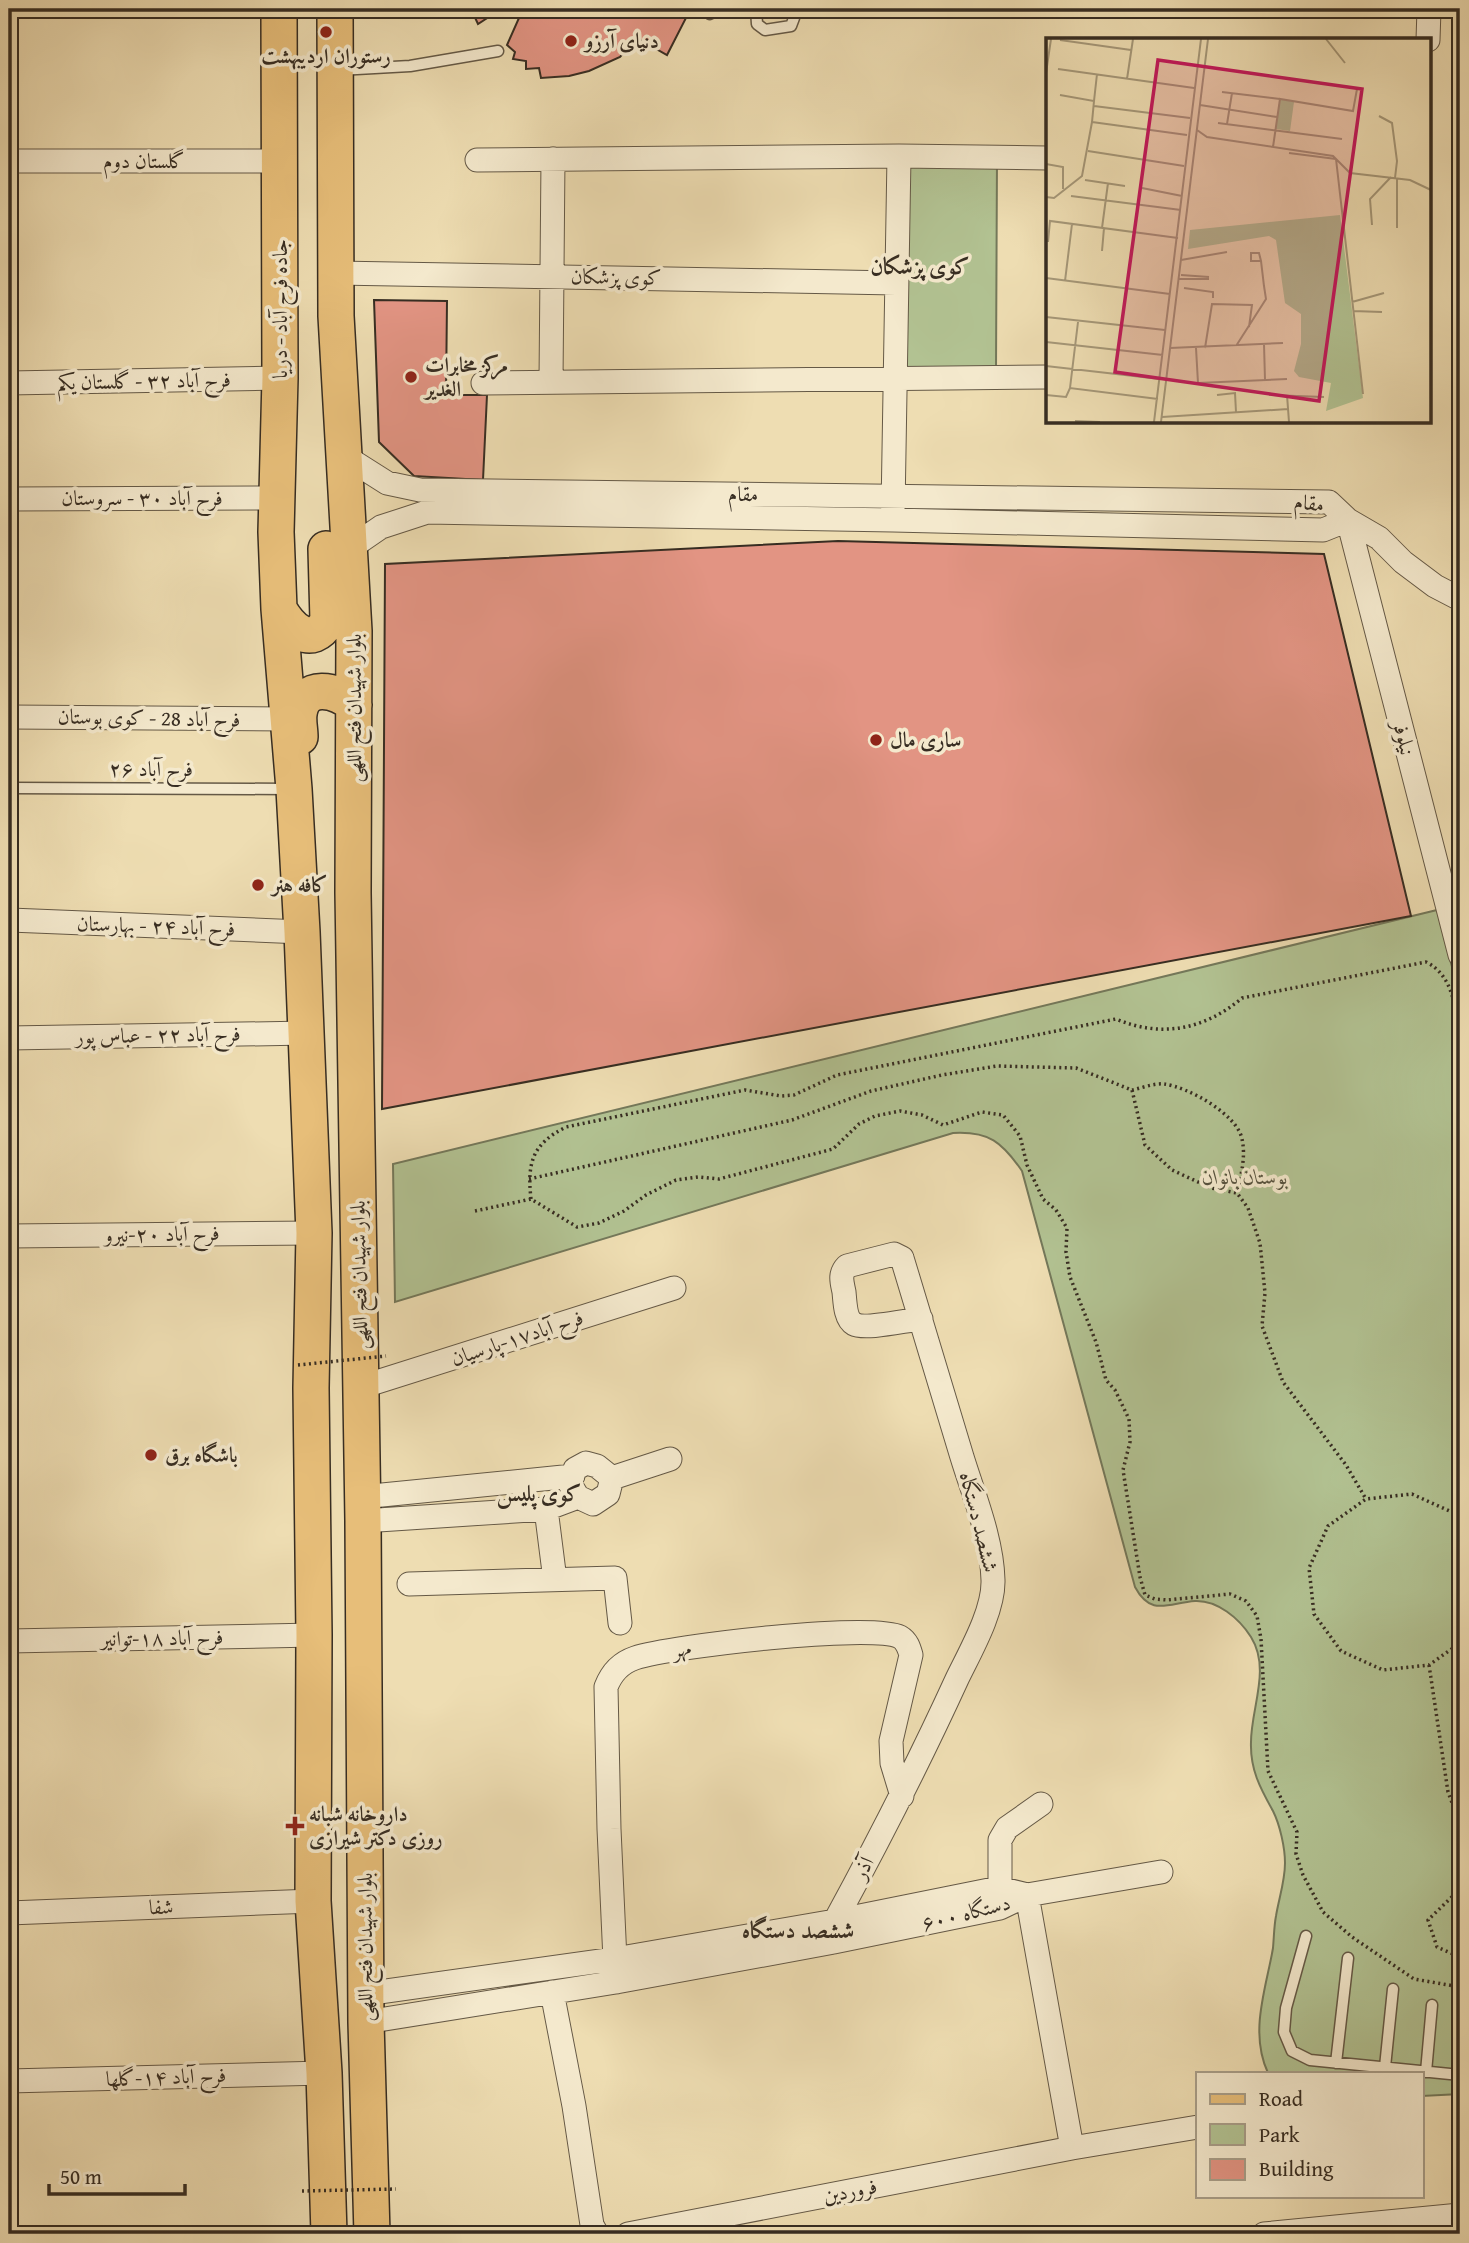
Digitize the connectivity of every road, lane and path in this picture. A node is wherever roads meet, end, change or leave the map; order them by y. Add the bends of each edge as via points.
1 (279, 9) edge
2 (335, 9) edge
3 (756, 9) edge
4 (793, 9) edge
5 (1429, 9) edge
6 (1428, 38) edge
7 (498, 51) dead end
8 (336, 71) junction
9 (900, 156) junction
10 (1046, 158) edge
11 (553, 159) junction
12 (477, 160) dead end
13 (9, 161) edge
14 (280, 161) junction
15 (336, 273) junction
16 (551, 276) junction
17 (896, 283) junction
18 (335, 316) junction
19 (1046, 377) edge
20 (280, 378) junction
21 (895, 378) junction
22 (551, 382) junction
23 (9, 383) edge
24 (483, 383) dead end
25 (345, 457) junction
26 (893, 495) junction
27 (276, 498) junction
28 (9, 499) edge
29 (893, 520) junction
30 (1349, 520) junction
31 (349, 549) junction
32 (1460, 599) edge
33 (279, 609) junction
34 (354, 705) junction
35 (9, 717) edge
36 (289, 719) junction
37 (9, 788) edge
38 (294, 789) junction
39 (298, 860) junction
40 (10, 920) edge
41 (302, 932) junction
42 (1460, 955) edge
43 (1460, 1029) edge
44 (307, 1033) junction
45 (9, 1038) edge
46 (1132, 1090) junction
47 (529, 1179) junction
48 (1237, 1193) junction
49 (531, 1199) junction
50 (475, 1211) dead end
51 (314, 1233) junction
52 (9, 1236) edge
53 (674, 1288) dead end
54 (921, 1319) dead end
55 (386, 1356) dead end
56 (298, 1365) dead end
57 (360, 1387) junction
58 (670, 1459) dead end
59 (612, 1478) junction
60 (576, 1487) junction
61 (1366, 1499) junction
62 (363, 1509) junction
63 (546, 1509) junction
64 (1460, 1522) edge
65 (555, 1580) junction
66 (409, 1584) dead end
67 (620, 1623) dead end
68 (314, 1635) junction
69 (9, 1641) edge
70 (1460, 1643) edge
71 (1429, 1665) junction
72 (902, 1797) junction
73 (1041, 1804) dead end
74 (1460, 1825) edge
75 (1161, 1872) dead end
76 (1460, 1889) edge
77 (1027, 1895) junction
78 (1000, 1898) junction
79 (313, 1901) junction
80 (9, 1913) edge
81 (834, 1932) junction
82 (1306, 1936) dead end
83 (1460, 1957) edge
84 (1348, 1958) dead end
85 (615, 1959) junction
86 (617, 1982) junction
87 (1460, 1987) edge
88 (1393, 1989) dead end
89 (552, 1992) junction
90 (1432, 2005) dead end
91 (365, 2008) junction
92 (1336, 2063) junction
93 (1385, 2067) junction
94 (1426, 2071) junction
95 (324, 2073) junction
96 (1460, 2075) edge
97 (9, 2081) edge
98 (1196, 2127) edge
99 (1072, 2148) junction
100 (397, 2189) dead end
101 (302, 2191) dead end
102 (1460, 2214) edge
103 (329, 2234) edge
104 (372, 2234) edge
105 (597, 2234) edge
106 (628, 2234) edge
107 (1264, 2234) edge

1 - 14 main road, جاده فرح آباد - دریا
2 - 8 main road
3 - 4 lane via 757,24 765,30 791,26
5 - 6 street
7 - 8 lane via 410,66
8 - 15 main road
9 - 10 street
9 - 11 street
9 - 17 street
11 - 12 street
11 - 16 street
13 - 14 street, گلستان دوم
14 - 20 main road, جاده فرح آباد - دریا
15 - 16 street, کوی پزشکان
15 - 18 main road
16 - 17 street, کوی پزشکان
16 - 22 street
17 - 21 street
18 - 25 main road, بلوار شهیدان فتح اللهی
18 - 33 main road via 322,398 328,621 323,631 299,634
19 - 21 street
20 - 23 street, فرح آباد ۳۲ - گلستان یکم
20 - 27 main road, جاده فرح آباد - دریا
21 - 22 street
21 - 26 street
22 - 24 street
25 - 26 street, مقام via 387,483 421,490
25 - 31 main road, بلوار شهیدان فتح اللهی
26 - 29 street
26 - 30 street, مقام via 1329,502
27 - 28 street, فرح آباد ۳۰ - سروستان
27 - 33 main road, جاده فرح آباد - دریا
29 - 30 street, مقام via 1323,530
29 - 31 street, مقام via 427,512 381,527
30 - 32 street via 1379,538 1435,586
30 - 42 street, نیلوفر
31 - 34 main road, بلوار شهیدان فتح اللهی
33 - 36 main road, بلوار شهیدان فتح اللهی
34 - 39 main road via 341,694 315,692 299,712 303,836
34 - 57 main road, بلوار شهیدان فتح اللهی
35 - 36 street, فرح آباد 28 - کوی بوستان
36 - 38 main road, بلوار شهیدان فتح اللهی
37 - 38 lane, فرح آباد ۲۶
38 - 39 main road, بلوار شهیدان فتح اللهی
39 - 41 main road, بلوار شهیدان فتح اللهی
40 - 41 street, فرح آباد ۲۴ - بهارستان
41 - 44 main road, بلوار شهیدان فتح اللهی
43 - 47 path via 1450,988 1440,969 1426,962 1242,998 1225,1013 1181,1027 1141,1028 1116,1019 837,1075 794,1095 745,1090 566,1127 537,1149
44 - 45 street, فرح آباد ۲۲ - عباس پور
44 - 51 main road, بلوار شهیدان فتح اللهی
46 - 47 path via 1076,1068 997,1066 942,1074 872,1091 792,1120
46 - 48 path via 1145,1145 1172,1170 1211,1188
46 - 48 path via 1162,1083 1212,1103 1241,1136 1243,1162
47 - 49 path
48 - 61 path via 1248,1208 1260,1243 1265,1293 1262,1326 1283,1382
49 - 50 path
49 - 87 path via 577,1227 607,1219 676,1180 719,1179 833,1149 859,1124 875,1116 900,1111 943,1125 982,1112 1003,1115 1020,1136 1043,1199 1067,1228 1070,1277 1107,1380 1129,1419 1130,1442 1123,1470 1145,1595 1167,1600 1230,1594 1247,1601 1257,1616 1261,1639 1268,1771 1297,1832 1296,1854 1303,1875 1323,1912 1414,1979
51 - 52 street, فرح آباد ۲۰-نیرو
51 - 68 main road, بلوار شهیدان فتح اللهی
53 - 57 street, فرح آباد۱۷-پارسیان
54 - 72 street, ششصد دستگاه via 984,1531 993,1582 981,1629
55 - 56 path, bridge
57 - 62 main road, بلوار شهیدان فتح اللهی
58 - 59 street
59 - 60 street via 608,1494 593,1504
59 - 60 street via 586,1464 575,1469
60 - 62 street
60 - 63 street
61 - 64 path via 1412,1494 1454,1513
61 - 71 path via 1328,1526 1318,1547 1309,1568 1314,1614 1341,1651 1383,1670
62 - 63 street
62 - 91 main road, بلوار شهیدان فتح اللهی
63 - 65 street
65 - 66 street
65 - 67 street via 615,1578
68 - 69 street, فرح آباد ۱۸-توانیر
68 - 79 main road, بلوار شهیدان فتح اللهی
70 - 71 path
71 - 74 path via 1448,1792
72 - 81 street, آذر
72 - 85 street, مهر via 891,1754 911,1655 901,1637 867,1631 685,1648 633,1658 611,1674 606,1687
73 - 78 street via 1007,1828 1000,1840
75 - 77 street, ۶۰۰ دستگاه
76 - 83 path via 1428,1920 1437,1947
77 - 78 street, ۶۰۰ دستگاه
77 - 99 street
78 - 81 street, ۶۰۰ دستگاه
79 - 80 street, شفا
79 - 95 main road, بلوار شهیدان فتح اللهی
81 - 85 street, ۶۰۰ دستگاه
81 - 86 street, ۶۰۰ دستگاه
82 - 92 lane via 1284,2032 1292,2051 1310,2060
84 - 92 lane
85 - 86 street, مهر
85 - 91 street, ۶۰۰ دستگاه
86 - 89 street, ۶۰۰ دستگاه
88 - 93 lane
89 - 91 street, ۶۰۰ دستگاه
89 - 105 street
90 - 94 lane
91 - 104 main road, بلوار شهیدان فتح اللهی
92 - 93 lane
93 - 94 lane
94 - 96 lane
95 - 97 street, فرح آباد ۱۴-گلها
95 - 103 main road, بلوار شهیدان فتح اللهی
98 - 99 street, فروردین
99 - 106 street, فروردین
100 - 101 path, bridge
102 - 107 street

